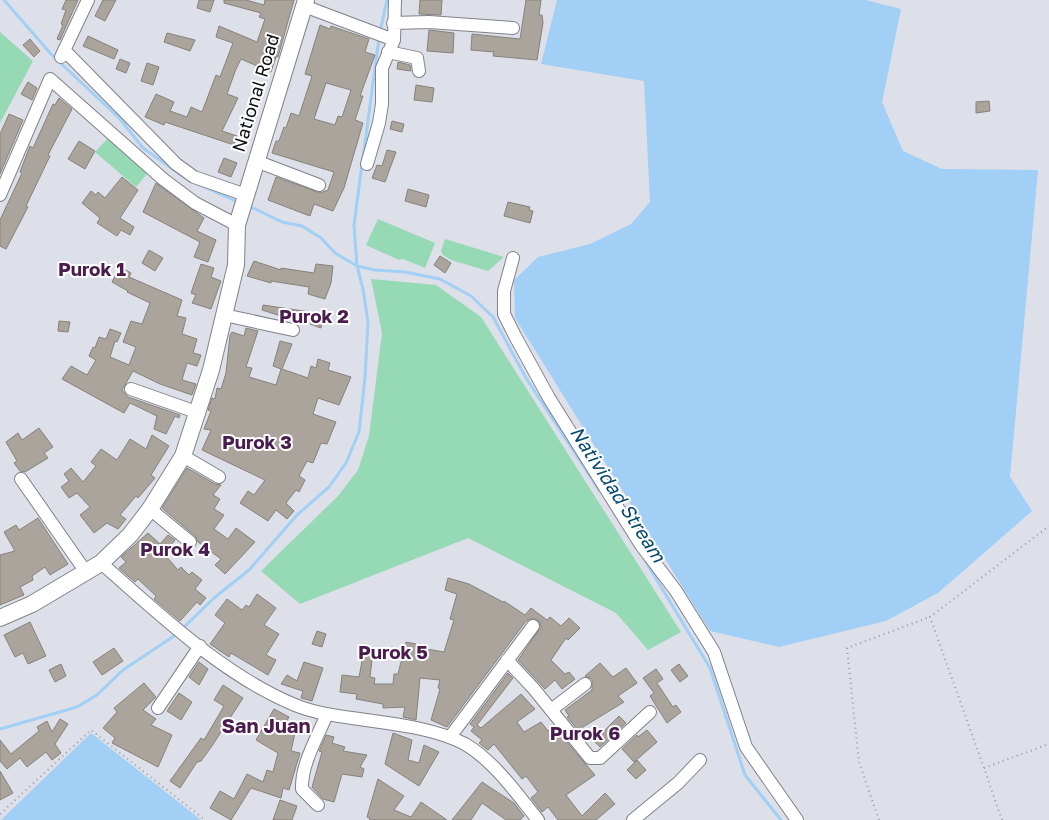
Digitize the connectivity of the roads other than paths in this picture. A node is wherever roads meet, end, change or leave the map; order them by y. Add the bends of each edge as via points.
1 (88, 0) edge
2 (395, 0) edge
3 (305, 3) edge
4 (393, 23) junction
5 (512, 28) dead end
6 (384, 37) junction
7 (388, 52) junction
8 (419, 71) dead end
9 (256, 161) junction
10 (366, 164) dead end
11 (319, 185) dead end
12 (0, 195) edge
13 (245, 200) junction
14 (237, 225) junction
15 (514, 258) dead end
16 (224, 315) junction
17 (293, 330) dead end
18 (131, 389) dead end
19 (199, 413) junction
20 (183, 456) junction
21 (219, 477) dead end
22 (21, 479) dead end
23 (150, 509) junction
24 (190, 542) dead end
25 (100, 563) junction
26 (86, 572) junction
27 (0, 618) edge
28 (533, 626) dead end
29 (200, 646) junction
30 (506, 660) junction
31 (585, 684) dead end
32 (158, 708) dead end
33 (550, 710) junction
34 (650, 712) dead end
35 (327, 714) junction
36 (450, 737) junction
37 (700, 760) dead end
38 (318, 804) dead end
39 (538, 820) edge
40 (633, 820) edge
41 (797, 820) edge

1 - 13 street via 62,54 176,164 194,177
2 - 4 street
3 - 6 street
3 - 9 main road, National Road
4 - 5 street via 429,22
4 - 6 street
6 - 7 street
7 - 8 street via 417,58
7 - 10 street via 382,68 379,123
9 - 11 street
9 - 13 main road, National Road
12 - 14 street via 50,79 162,179 195,203
13 - 14 main road, National Road
14 - 16 main road, National Road via 236,265
15 - 41 street via 504,291 504,314 515,336 549,398 636,537 676,591 714,652 746,748
16 - 17 street
16 - 19 main road, National Road
18 - 19 street
19 - 20 main road, National Road
20 - 21 street
20 - 23 main road, National Road
22 - 26 street
23 - 24 street
23 - 25 main road, National Road via 130,535
25 - 26 main road, National Road
25 - 29 street
26 - 27 main road, National Road via 32,604
28 - 30 street
29 - 32 street
29 - 35 street via 231,670 281,699
30 - 33 street
30 - 36 street
31 - 33 street
33 - 34 street via 586,755 594,759 600,758
35 - 36 street
35 - 38 street via 305,766 302,782 302,789
36 - 39 street via 479,755
37 - 40 street

